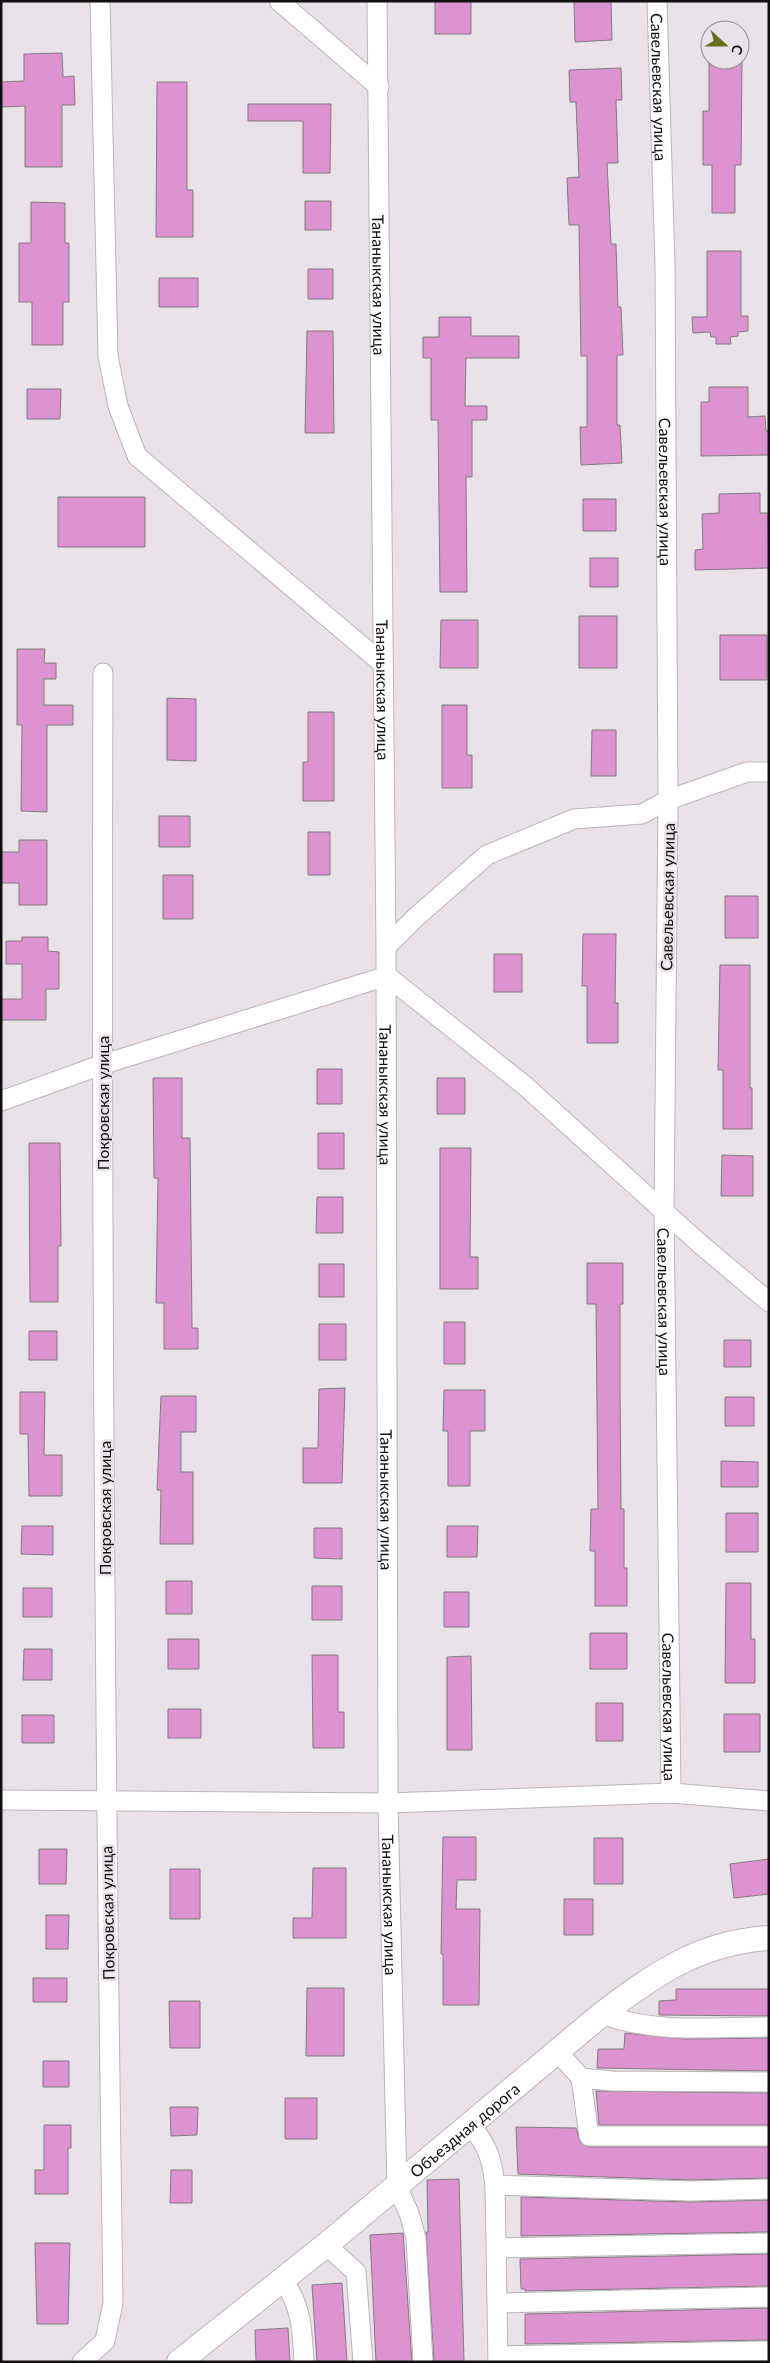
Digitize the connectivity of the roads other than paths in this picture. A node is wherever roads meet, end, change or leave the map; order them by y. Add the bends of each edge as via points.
1 (100, 1) edge
2 (279, 1) edge
3 (377, 1) edge
4 (657, 1) edge
5 (379, 87) junction
6 (383, 664) junction
7 (103, 673) dead end
8 (769, 772) edge
9 (668, 800) junction
10 (386, 947) junction
11 (387, 976) junction
12 (101, 1065) junction
13 (1, 1101) edge
14 (664, 1211) junction
15 (769, 1302) edge
16 (671, 1793) junction
17 (1, 1800) edge
18 (105, 1800) junction
19 (769, 1800) edge
20 (388, 1803) junction
21 (769, 1938) edge
22 (602, 2014) junction
23 (769, 2026) edge
24 (558, 2052) junction
25 (581, 2078) junction
26 (769, 2082) edge
27 (471, 2125) junction
28 (769, 2136) edge
29 (495, 2185) junction
30 (396, 2187) junction
31 (769, 2190) edge
32 (769, 2244) edge
33 (326, 2245) junction
34 (498, 2248) junction
35 (283, 2280) junction
36 (769, 2297) edge
37 (498, 2303) junction
38 (769, 2351) edge
39 (498, 2359) edge
40 (82, 2362) edge
41 (179, 2362) edge
42 (304, 2362) edge
43 (363, 2362) edge
44 (423, 2362) edge

1 - 6 street via 108,356 118,406 136,456
2 - 5 street
3 - 5 street, Тананыкская улица
4 - 9 street, Савельевская улица via 665,265
5 - 6 street, Тананыкская улица
6 - 10 street, Тананыкская улица
7 - 12 street, Покровская улица
8 - 9 street via 747,772
9 - 10 street via 642,814 574,819 487,854
9 - 14 street, Савельевская улица
10 - 11 street, Тананыкская улица
11 - 12 street
11 - 14 street via 524,1085
11 - 20 street, Тананыкская улица
12 - 13 street
12 - 18 street, Покровская улица
14 - 15 street
14 - 16 street, Савельевская улица
16 - 19 street
16 - 20 street
17 - 18 street
18 - 20 street
18 - 40 street, Покровская улица via 113,2303 105,2341
20 - 30 street, Тананыкская улица
21 - 22 main road, Объездная дорога via 742,1941 682,1959
22 - 23 street via 625,2023 658,2027
22 - 24 main road, Объездная дорога
24 - 25 street
24 - 27 main road, Объездная дорога
25 - 26 street
25 - 28 street via 589,2136
27 - 29 street via 484,2141 492,2159
27 - 30 main road, Объездная дорога
29 - 31 street
29 - 34 street
30 - 33 main road, Объездная дорога
30 - 44 street via 409,2213 416,2238
32 - 34 street
33 - 35 main road, Объездная дорога
33 - 43 street via 356,2272
34 - 37 street
35 - 41 main road, Объездная дорога
35 - 42 street via 294,2297 301,2319
36 - 37 street
37 - 39 street
38 - 39 street

